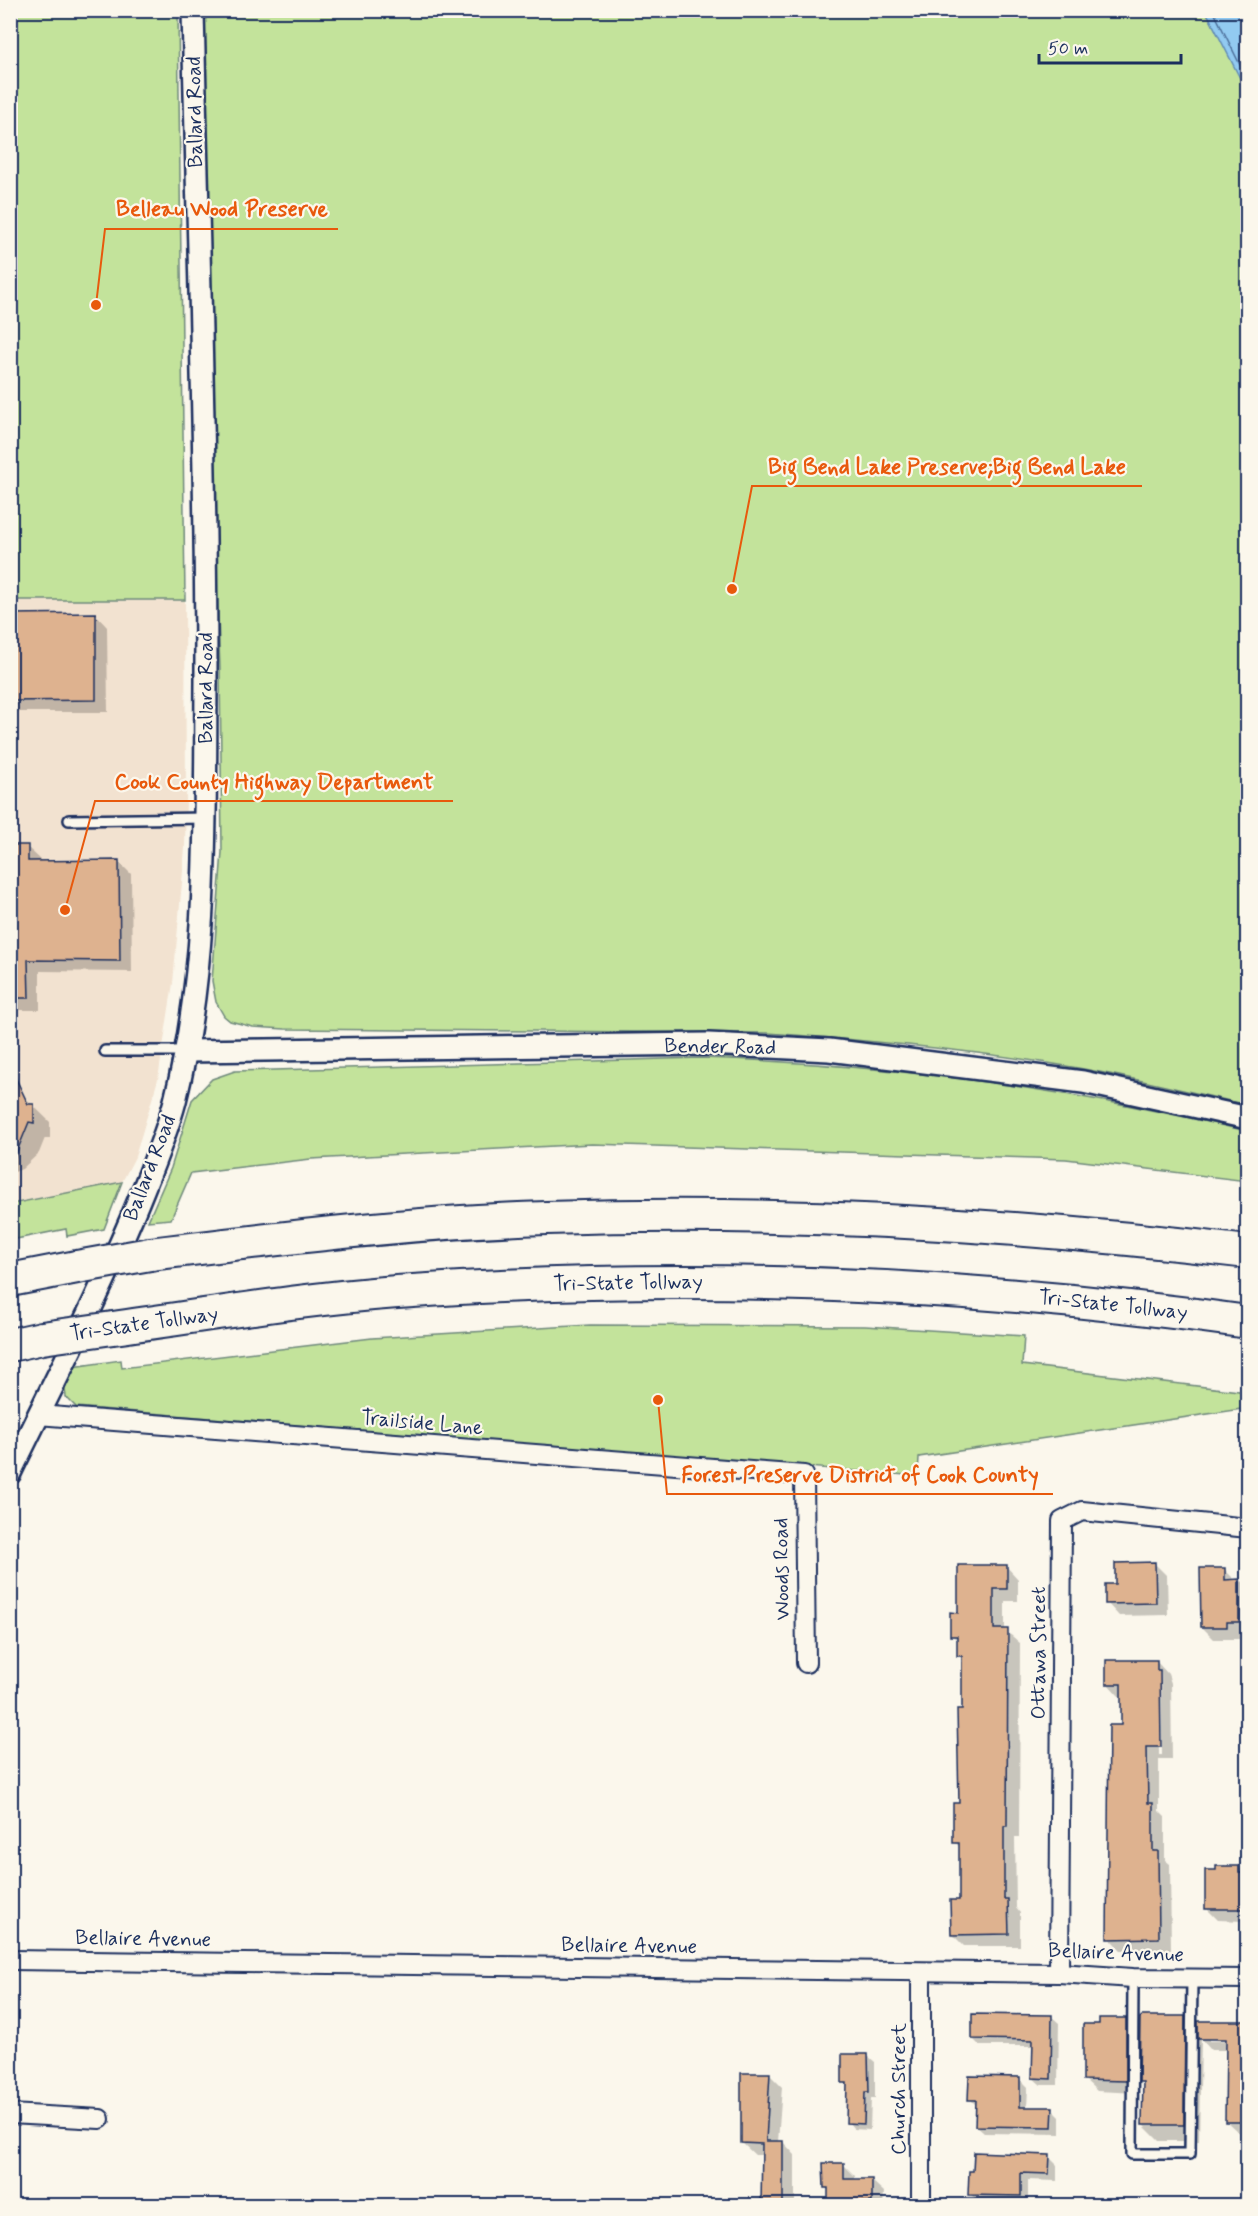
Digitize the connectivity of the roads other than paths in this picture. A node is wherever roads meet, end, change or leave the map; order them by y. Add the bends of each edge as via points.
1 (193, 10) edge
2 (206, 818) junction
3 (69, 820) dead end
4 (105, 1051) dead end
5 (187, 1051) junction
6 (1248, 1118) edge
7 (1248, 1252) edge
8 (10, 1280) edge
9 (1248, 1322) edge
10 (10, 1345) edge
11 (38, 1415) junction
12 (10, 1473) edge
13 (804, 1475) joint
14 (1248, 1528) edge
15 (806, 1663) dead end
16 (10, 1960) edge
17 (921, 1973) junction
18 (1059, 1973) junction
19 (1133, 1978) junction
20 (1192, 1978) junction
21 (1248, 1979) edge
22 (10, 2114) edge
23 (100, 2119) dead end
24 (921, 2205) edge

1 - 2 street, Ballard Road via 206,603
2 - 3 lane
2 - 5 street, Ballard Road via 203,900
4 - 5 lane
5 - 6 street, Bender Road via 708,1044 829,1050 1083,1082
5 - 11 street, Ballard Road via 157,1156 112,1266
7 - 8 highway, bridge via 909,1220 700,1215 546,1218 385,1228 150,1254
9 - 10 highway, Tri-State Tollway, bridge via 1143,1307 984,1292 660,1281 395,1293 113,1328
11 - 12 street, Ballard Road
11 - 13 street, Trailside Lane
13 - 15 street, Woods Road
14 - 18 street, Ottawa Street via 1082,1511 1062,1521
16 - 17 street, Bellaire Avenue
17 - 18 street, Bellaire Avenue
17 - 24 street, Church Street
18 - 19 street, Bellaire Avenue
19 - 20 street, Bellaire Avenue
19 - 20 lane via 1132,2154 1190,2154
20 - 21 street, Bellaire Avenue
22 - 23 street

